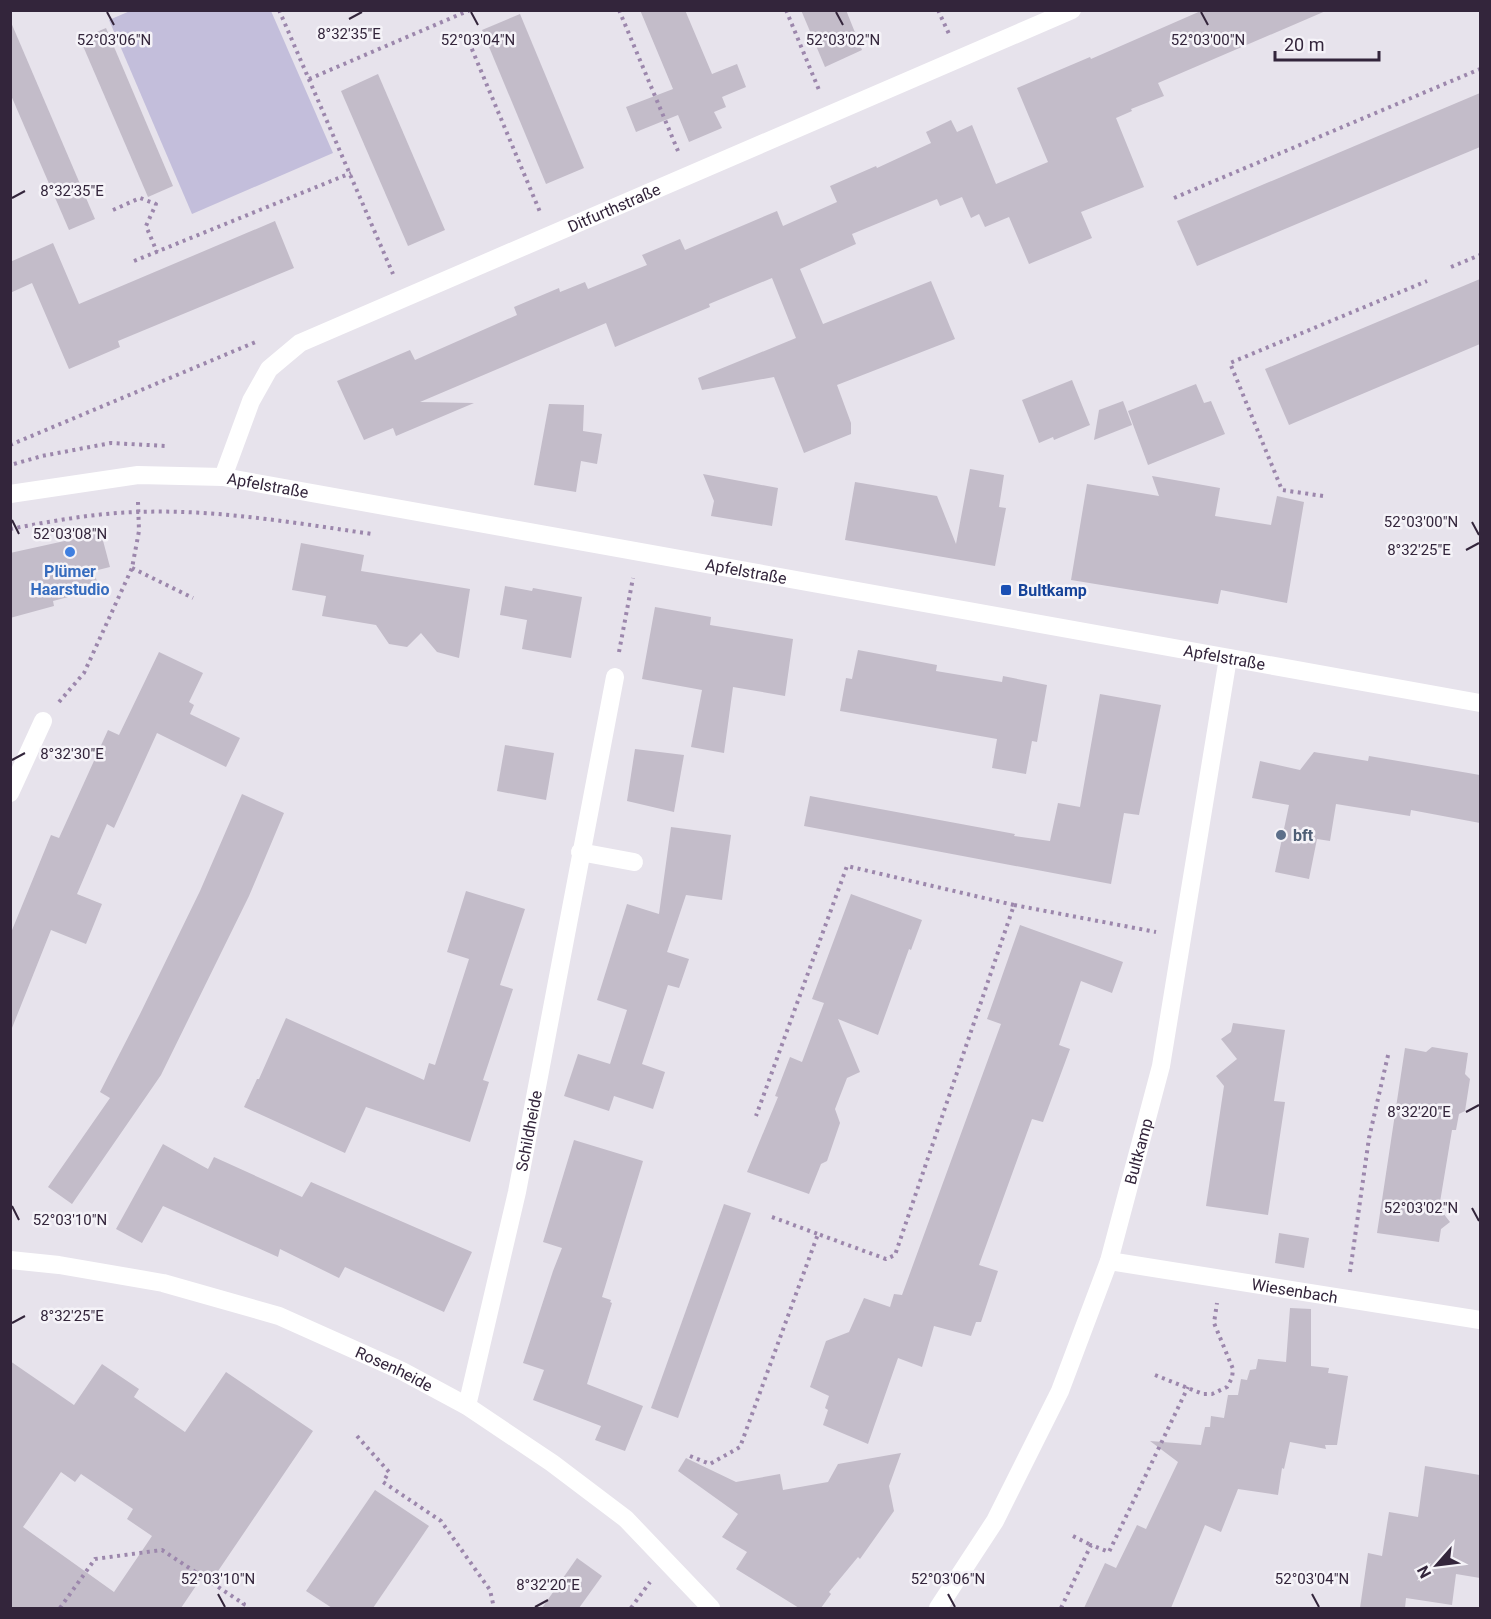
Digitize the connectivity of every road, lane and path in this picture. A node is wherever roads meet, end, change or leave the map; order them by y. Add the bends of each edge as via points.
1 (279, 10) edge
2 (470, 10) edge
3 (619, 10) edge
4 (786, 10) edge
5 (1072, 10) edge
6 (466, 35) dead end
7 (1480, 69) edge
8 (309, 79) junction
9 (829, 115) junction
10 (351, 172) junction
11 (688, 176) junction
12 (1174, 198) dead end
13 (113, 210) dead end
14 (550, 235) junction
15 (157, 252) junction
16 (1480, 255) edge
17 (134, 261) dead end
18 (1451, 267) dead end
19 (1426, 281) dead end
20 (404, 298) junction
21 (300, 343) junction
22 (136, 444) dead end
23 (10, 446) edge
24 (138, 475) junction
25 (223, 477) junction
26 (10, 494) edge
27 (1323, 496) dead end
28 (139, 512) junction
29 (10, 530) edge
30 (377, 535) dead end
31 (132, 568) junction
32 (633, 578) dead end
33 (193, 598) dead end
34 (1228, 658) junction
35 (615, 677) joint
36 (1480, 703) edge
37 (44, 721) joint
38 (10, 793) edge
39 (580, 852) junction
40 (634, 862) dead end
41 (1014, 905) junction
42 (1184, 938) junction
43 (1389, 1051) dead end
44 (756, 1116) dead end
45 (772, 1217) dead end
46 (818, 1234) junction
47 (10, 1260) edge
48 (1109, 1261) junction
49 (1221, 1279) junction
50 (1347, 1299) junction
51 (1480, 1320) edge
52 (1155, 1375) dead end
53 (1188, 1387) junction
54 (467, 1406) junction
55 (357, 1436) dead end
56 (690, 1456) dead end
57 (1073, 1536) dead end
58 (1091, 1545) junction
59 (60, 1608) edge
60 (240, 1608) edge
61 (494, 1608) edge
62 (711, 1608) edge
63 (938, 1608) edge
64 (1061, 1608) edge

1 - 8 path
2 - 8 path
3 - 11 path
4 - 9 path
5 - 9 street, Ditfurthstraße
6 - 14 path
7 - 12 path
8 - 10 path
9 - 11 street, Ditfurthstraße
10 - 15 path
10 - 20 path
11 - 14 street, Ditfurthstraße
13 - 15 path via 140,198 156,204 146,226
14 - 20 street, Ditfurthstraße
15 - 17 path
16 - 18 path
19 - 27 path via 1230,363 1282,490
20 - 21 street, Ditfurthstraße
21 - 23 path via 259,340
21 - 25 street, Ditfurthstraße via 269,369 251,401
22 - 24 path
24 - 25 street, Apfelstraße
24 - 26 street, Apfelstraße
24 - 28 path
25 - 34 street, Apfelstraße
28 - 29 path via 76,517
28 - 30 path via 237,515
28 - 31 path
31 - 33 path
31 - 37 path via 84,673
32 - 35 path
34 - 36 street, Apfelstraße
34 - 42 street, Bultkamp
35 - 39 street, Schildheide
37 - 38 street
39 - 40 street
39 - 54 street, Schildheide via 517,1192
41 - 42 path
41 - 44 path via 848,866
41 - 46 path via 895,1255 886,1259
42 - 48 street, Bultkamp via 1161,1066
43 - 50 path via 1369,1138
45 - 46 path
46 - 56 path via 740,1447 710,1464
47 - 54 street, Rosenheide via 163,1283 279,1316 402,1371
48 - 49 street, Wiesenbach
48 - 63 street, Bultkamp via 1060,1391 995,1521
49 - 50 street, Wiesenbach
49 - 53 path via 1214,1323 1233,1369 1232,1378 1227,1388 1212,1394
50 - 51 street, Wiesenbach
52 - 53 path
53 - 58 path via 1109,1552
54 - 62 street, Rosenheide via 552,1463 626,1520
55 - 61 path via 390,1472 383,1482 441,1521 490,1590
57 - 58 path
58 - 64 path
59 - 60 path via 95,1559 162,1550 244,1604

